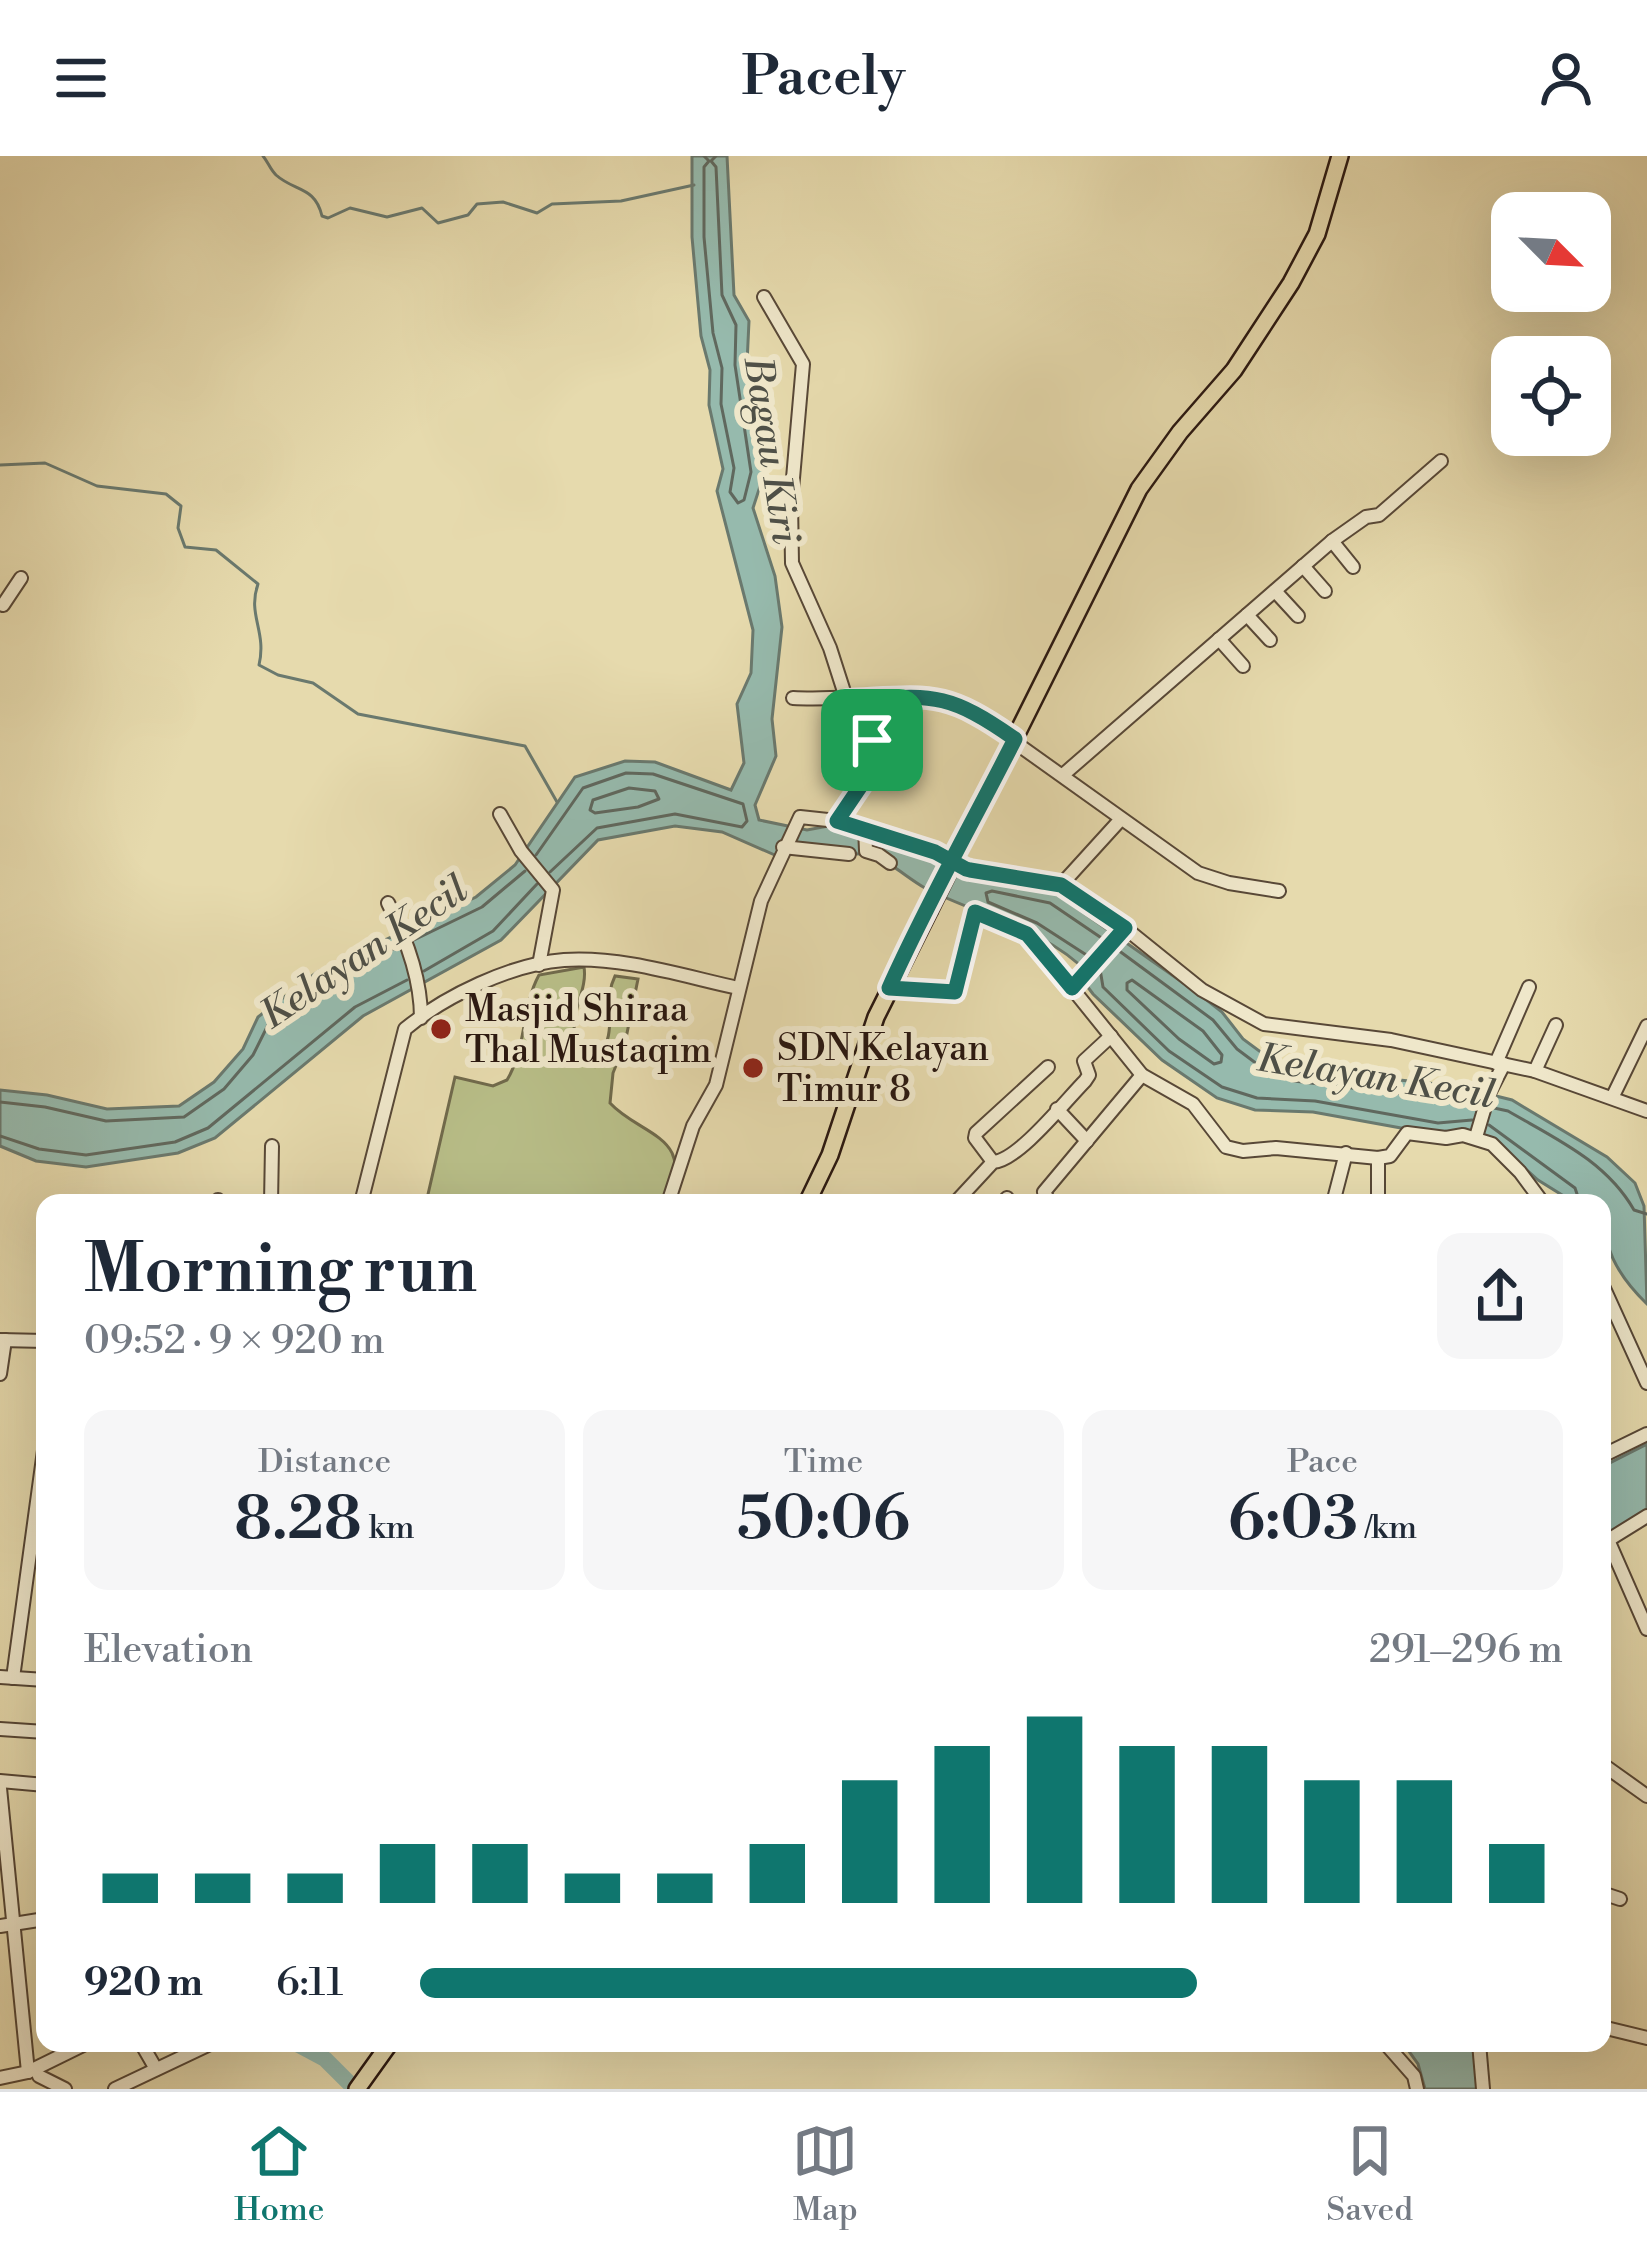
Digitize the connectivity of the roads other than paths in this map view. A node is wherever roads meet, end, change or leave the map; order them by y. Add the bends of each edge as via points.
1 (1340, 156) edge
2 (764, 297) dead end
3 (1441, 460) dead end
4 (1332, 541) junction
5 (1303, 566) junction
6 (1353, 567) dead end
7 (21, 578) dead end
8 (1275, 591) junction
9 (1325, 591) dead end
10 (1, 605) edge
11 (1247, 615) junction
12 (1298, 616) dead end
13 (1219, 639) junction
14 (1270, 640) dead end
15 (1243, 666) dead end
16 (793, 698) dead end
17 (848, 700) junction
18 (1015, 739) junction
19 (1064, 774) junction
20 (500, 814) dead end
21 (1121, 819) junction
22 (837, 821) junction
23 (866, 829) junction
24 (783, 847) junction
25 (849, 854) dead end
26 (890, 863) dead end
27 (1061, 885) junction
28 (1279, 891) dead end
29 (388, 903) dead end
30 (1124, 930) junction
31 (538, 965) junction
32 (1076, 983) junction
33 (1528, 987) dead end
34 (738, 988) junction
35 (889, 988) junction
36 (421, 1018) junction
37 (1556, 1024) dead end
38 (1647, 1026) edge
39 (1111, 1036) junction
40 (1500, 1064) junction
41 (1048, 1067) dead end
42 (1535, 1071) junction
43 (1142, 1075) junction
44 (1613, 1096) junction
45 (1057, 1109) junction
46 (1647, 1111) edge
47 (1476, 1135) junction
48 (1087, 1141) junction
49 (272, 1146) dead end
50 (1346, 1154) junction
51 (1378, 1158) junction
52 (993, 1162) junction
53 (272, 1194) edge
54 (363, 1194) edge
55 (671, 1194) edge
56 (812, 1194) edge
57 (964, 1194) edge
58 (1045, 1194) edge
59 (1336, 1194) edge
60 (1378, 1194) edge
61 (1536, 1194) edge
62 (1611, 1304) edge
63 (3, 1340) edge
64 (36, 1341) edge
65 (0, 1374) edge
66 (1647, 1383) edge
67 (1647, 1434) edge
68 (1611, 1452) edge
69 (36, 1498) edge
70 (1647, 1516) edge
71 (1611, 1538) edge
72 (1611, 1554) edge
73 (1647, 1629) edge
74 (7, 1677) edge
75 (0, 1729) edge
76 (36, 1731) edge
77 (1611, 1770) edge
78 (0, 1784) edge
79 (36, 1785) edge
80 (1647, 1796) edge
81 (1611, 1896) edge
82 (1620, 1899) dead end
83 (36, 1921) edge
84 (6, 1926) edge
85 (1611, 2029) edge
86 (1647, 2038) edge
87 (69, 2052) edge
88 (146, 2052) edge
89 (193, 2052) edge
90 (385, 2052) edge
91 (392, 2052) edge
92 (1393, 2052) edge
93 (1480, 2052) edge
94 (156, 2069) junction
95 (36, 2076) edge
96 (0, 2078) edge
97 (365, 2085) edge
98 (64, 2089) edge
99 (115, 2089) edge
100 (1417, 2089) edge
101 (1483, 2089) edge

1 - 18 main road via 1317,234 1292,283 1139,489
2 - 17 street via 803,360 792,563
3 - 4 street via 1378,515
4 - 5 street
4 - 6 street
5 - 8 street
5 - 9 street
7 - 10 street
8 - 11 street
8 - 12 street
11 - 13 street
11 - 14 street
13 - 15 street
13 - 19 street
16 - 17 street
17 - 18 street via 935,697
17 - 22 street via 872,740 853,766 862,784
18 - 19 street
18 - 35 main road, bridge
19 - 21 street
20 - 31 street via 553,896
21 - 27 street
21 - 28 street via 1198,873
22 - 23 street
22 - 24 street via 803,816
23 - 26 street via 866,851
23 - 27 street via 970,870
24 - 25 street
24 - 34 street
27 - 30 street
29 - 36 street via 404,936
30 - 32 street
30 - 40 street via 1264,1024
31 - 34 street via 629,966
31 - 36 street
32 - 35 street via 1027,934 975,912 955,992
32 - 39 street
33 - 40 street
34 - 55 street via 716,1085
35 - 56 main road
36 - 54 street via 399,1043
37 - 42 street
38 - 44 street
39 - 43 street
39 - 45 street via 1084,1061 1088,1078
40 - 42 street
40 - 47 street
41 - 52 street via 976,1133
42 - 44 street
43 - 48 street
43 - 50 street via 1193,1104 1226,1147
44 - 46 street
45 - 48 street
45 - 52 street via 1003,1162
47 - 51 street via 1407,1133 1390,1156
47 - 61 street via 1504,1154
48 - 58 street
49 - 53 street
50 - 51 street
50 - 59 street
51 - 60 street
52 - 57 street
62 - 66 street
63 - 64 street
63 - 65 street
67 - 68 street
69 - 74 street
70 - 71 street
72 - 73 street
75 - 76 street
77 - 80 street
78 - 79 street
78 - 84 street
81 - 82 street
83 - 84 street
84 - 95 street
85 - 86 street
87 - 95 street
88 - 94 street
89 - 94 street
90 - 97 main road
91 - 97 main road
92 - 100 street
93 - 101 street
94 - 99 street
95 - 96 street
95 - 98 street

